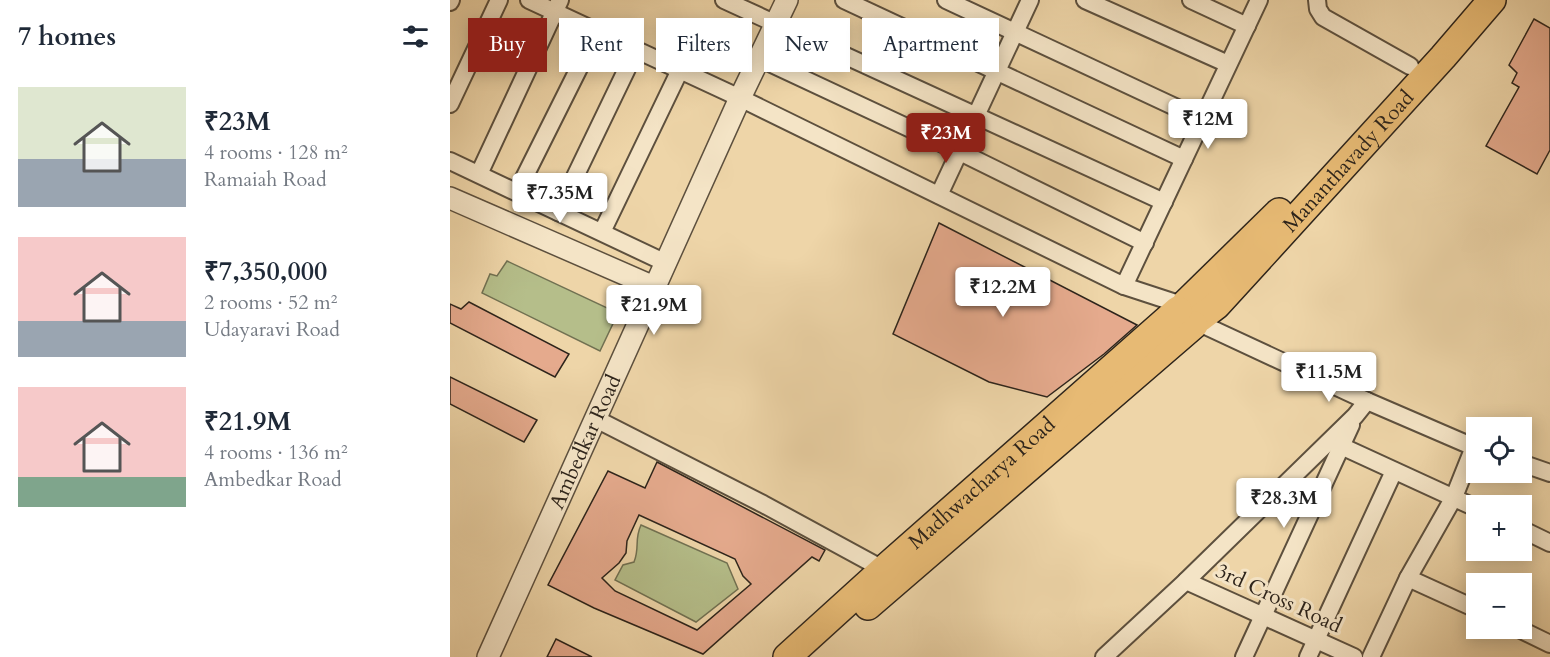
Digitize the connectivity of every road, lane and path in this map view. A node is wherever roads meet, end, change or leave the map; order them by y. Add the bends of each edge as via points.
1 (499, 0) edge
2 (529, 0) edge
3 (724, 0) edge
4 (787, 0) edge
5 (844, 0) edge
6 (946, 0) edge
7 (1030, 0) edge
8 (1085, 0) edge
9 (1191, 0) edge
10 (1259, 0) edge
11 (1317, 0) edge
12 (1470, 0) edge
13 (1492, 0) edge
14 (557, 6) edge
15 (575, 18) edge
16 (765, 18) edge
17 (778, 18) edge
18 (1247, 26) junction
19 (1016, 33) junction
20 (764, 48) edge
21 (850, 57) edge
22 (759, 58) junction
23 (1228, 64) junction
24 (1410, 66) junction
25 (577, 72) edge
26 (625, 72) edge
27 (679, 72) edge
28 (684, 72) edge
29 (998, 73) junction
30 (740, 98) junction
31 (450, 104) edge
32 (977, 115) junction
33 (1203, 120) junction
34 (960, 152) junction
35 (1184, 159) junction
36 (450, 160) edge
37 (478, 174) junction
38 (517, 192) junction
39 (939, 195) junction
40 (450, 198) edge
41 (1164, 202) junction
42 (558, 212) junction
43 (602, 232) junction
44 (1145, 243) junction
45 (666, 262) junction
46 (1124, 286) junction
47 (654, 287) junction
48 (1190, 314) junction
49 (1367, 401) junction
50 (1355, 416) junction
51 (596, 419) junction
52 (1466, 444) edge
53 (1341, 446) junction
54 (1532, 467) edge
55 (1466, 469) edge
56 (1394, 471) junction
57 (1550, 473) edge
58 (1454, 497) junction
59 (1466, 503) edge
60 (1532, 534) edge
61 (1550, 543) edge
62 (892, 574) junction
63 (1408, 578) junction
64 (1186, 581) junction
65 (1466, 604) edge
66 (1263, 616) junction
67 (1532, 635) edge
68 (1316, 640) junction
69 (1550, 644) edge
70 (488, 657) edge
71 (787, 657) edge
72 (809, 657) edge
73 (1104, 657) edge
74 (1244, 657) edge
75 (1308, 657) edge
76 (1354, 657) edge
77 (1371, 657) edge

1 - 31 street
2 - 14 street
3 - 16 street
4 - 17 street, Ambedkar Road
5 - 29 street
6 - 19 street
7 - 19 street
8 - 23 street
9 - 18 street
10 - 18 street
11 - 24 street via 1323,17
12 - 24 main road
13 - 48 main road, Mananthavady Road via 1217,305
14 - 15 street
14 - 37 street
18 - 23 street
19 - 29 street
19 - 33 street
20 - 22 street, Ambedkar Road
21 - 32 street
22 - 30 street, Ambedkar Road
22 - 34 street
23 - 33 street
24 - 48 main road
25 - 38 street
26 - 42 street
27 - 43 street
28 - 30 street
29 - 32 street
29 - 35 street
30 - 39 street
30 - 45 street, Ambedkar Road
32 - 34 street
32 - 41 street
33 - 35 street
34 - 39 street
34 - 44 street
35 - 41 street
36 - 37 street
37 - 38 street
38 - 42 street
39 - 46 street
40 - 47 street
41 - 44 street
42 - 43 street
43 - 45 street
44 - 46 street
45 - 47 street, Ambedkar Road
46 - 48 street
47 - 51 street, Ambedkar Road
48 - 49 street
48 - 62 main road, Mananthavady Road
49 - 50 street
49 - 52 street
50 - 53 street
50 - 64 street
51 - 62 street
51 - 70 street, Ambedkar Road
53 - 56 street
53 - 66 street
54 - 57 street
55 - 58 street
56 - 58 street
56 - 68 street
58 - 59 street
58 - 63 street
60 - 61 street
62 - 71 main road
62 - 72 main road, Mananthavady Road
63 - 65 street
63 - 77 street
64 - 66 street, 3rd Cross Road
64 - 73 street
66 - 68 street, 3rd Cross Road
66 - 74 street
67 - 69 street
68 - 75 street
68 - 76 street, 3rd Cross Road

